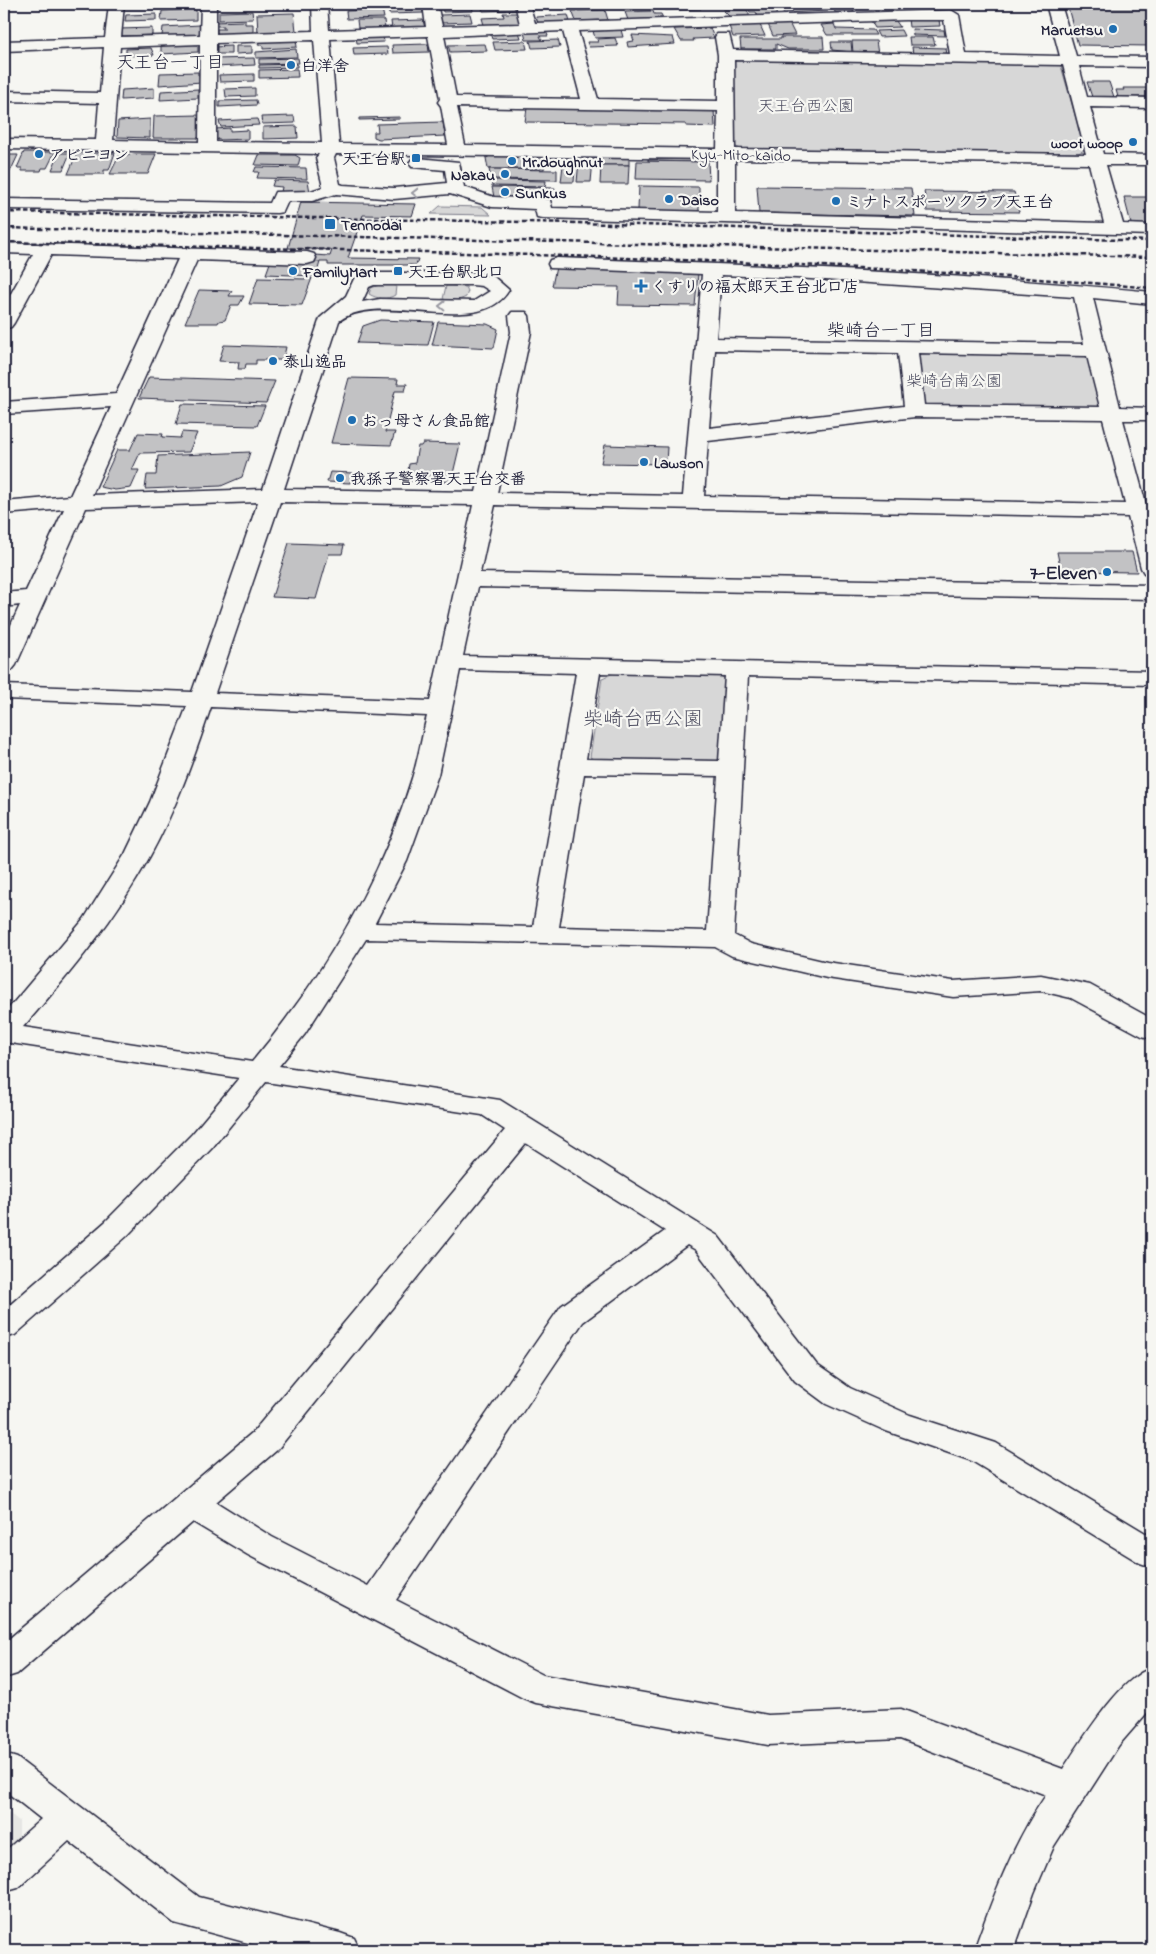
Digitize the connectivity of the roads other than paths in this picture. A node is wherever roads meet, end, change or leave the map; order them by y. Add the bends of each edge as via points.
1 (116, 4) edge
2 (208, 4) edge
3 (319, 4) edge
4 (430, 4) edge
5 (522, 4) edge
6 (711, 4) edge
7 (1054, 4) edge
8 (950, 9) edge
9 (717, 21) junction
10 (569, 26) junction
11 (529, 28) junction
12 (435, 31) junction
13 (321, 35) junction
14 (208, 38) junction
15 (112, 41) junction
16 (4, 46) edge
17 (726, 55) junction
18 (959, 59) junction
19 (1069, 61) junction
20 (1152, 62) edge
21 (4, 96) edge
22 (108, 98) junction
23 (446, 102) junction
24 (1080, 102) junction
25 (1152, 103) edge
26 (591, 104) junction
27 (725, 106) junction
28 (4, 144) edge
29 (104, 146) junction
30 (207, 147) junction
31 (331, 148) junction
32 (457, 149) junction
33 (726, 153) junction
34 (1096, 159) junction
35 (1152, 160) edge
36 (335, 189) junction
37 (453, 189) junction
38 (4, 204) edge
39 (726, 217) junction
40 (1115, 229) junction
41 (1152, 230) edge
42 (4, 248) edge
43 (44, 249) junction
44 (190, 254) junction
45 (307, 258) dead end
46 (557, 264) dead end
47 (712, 270) junction
48 (500, 290) junction
49 (1082, 292) junction
50 (1152, 298) edge
51 (348, 304) junction
52 (476, 307) junction
53 (519, 316) junction
54 (4, 323) edge
55 (705, 344) junction
56 (907, 347) junction
57 (1095, 350) junction
58 (122, 400) junction
59 (4, 408) edge
60 (916, 411) junction
61 (1112, 414) junction
62 (1152, 414) edge
63 (698, 436) junction
64 (272, 496) junction
65 (486, 499) junction
66 (76, 502) junction
67 (693, 503) junction
68 (4, 508) edge
69 (1145, 510) edge
70 (1152, 568) edge
71 (467, 580) junction
72 (1152, 592) edge
73 (34, 597) junction
74 (4, 600) edge
75 (450, 663) junction
76 (4, 665) edge
77 (589, 666) junction
78 (737, 669) junction
79 (1152, 678) edge
80 (4, 692) edge
81 (201, 699) junction
82 (440, 709) junction
83 (574, 766) junction
84 (729, 769) junction
85 (358, 931) junction
86 (545, 933) junction
87 (720, 939) junction
88 (1152, 1030) edge
89 (4, 1032) edge
90 (260, 1071) junction
91 (523, 1128) junction
92 (687, 1230) junction
93 (4, 1327) edge
94 (191, 1504) junction
95 (1152, 1554) edge
96 (374, 1605) junction
97 (4, 1664) edge
98 (1152, 1682) edge
99 (4, 1770) edge
100 (1070, 1788) junction
101 (69, 1818) junction
102 (4, 1876) edge
103 (340, 1950) edge
104 (994, 1950) edge

1 - 15 street
2 - 14 street
3 - 13 street
4 - 12 street
5 - 11 street
6 - 9 street
7 - 19 street
8 - 9 street
8 - 18 street
9 - 10 street
9 - 17 street
10 - 11 street
10 - 26 street
11 - 12 street
12 - 13 street
12 - 23 street
13 - 14 street
13 - 31 street
14 - 15 street
14 - 30 street
15 - 16 street
15 - 22 street
17 - 18 street
17 - 27 street
18 - 19 street
19 - 20 street
19 - 24 street
21 - 22 street
22 - 29 street
23 - 26 street
23 - 32 street
24 - 25 street
24 - 34 street
26 - 27 street
27 - 33 street
28 - 29 street, Kyu-Mito-kaido
29 - 30 street, Kyu-Mito-kaido
30 - 31 street, Kyu-Mito-kaido
31 - 32 street, Kyu-Mito-kaido
31 - 36 street via 325,158
31 - 37 street via 359,162 453,166 456,178
32 - 33 street, Kyu-Mito-kaido
33 - 34 street, Kyu-Mito-kaido
33 - 39 street
34 - 35 street, Kyu-Mito-kaido
34 - 40 street
37 -> 36 street via 423,194
36 - 38 street via 312,196 281,196 277,208
37 - 39 street via 492,202 544,204 543,213
39 - 40 street
40 - 41 street
42 - 43 street
43 - 44 street
43 - 54 street
44 - 45 street
44 - 58 street
46 - 47 street
47 - 49 street via 796,272
47 - 55 street
48 - 51 street via 494,284 479,280 380,278 361,283
48 - 52 street via 496,298
48 - 53 street
49 - 50 street
49 - 57 street
52 -> 51 street via 380,305 359,301
51 - 64 street via 330,318
52 - 53 street
53 - 65 street via 521,332
55 - 56 street
55 - 63 street
56 - 57 street
56 - 60 street
57 - 61 street
58 - 59 street
58 - 66 street
60 - 61 street
60 - 63 street
61 - 62 street
61 - 69 street
63 - 67 street
64 - 65 street
64 - 66 street
64 - 81 street
65 - 67 street
65 - 71 street
66 - 68 street
66 - 73 street
67 - 69 street
69 - 70 street
71 - 72 street
71 - 75 street
73 - 74 street
73 - 76 street
75 - 77 street
75 - 82 street
77 - 78 street
77 - 83 street
78 - 79 street
78 - 84 street
80 - 81 street
81 - 82 street
81 - 89 street via 164,802 137,855 103,910 70,954
82 - 85 street via 422,784 394,862
83 - 84 street
83 - 86 street
84 - 87 street
85 - 86 street
85 - 90 street via 295,1028
86 - 87 street
87 - 88 street via 742,950 827,970 953,988 1041,983 1080,991
89 - 90 street
90 - 91 street via 490,1107
90 - 93 street via 202,1141 116,1229
91 - 92 street
91 - 94 street via 266,1441
92 - 95 street via 707,1243 806,1373 838,1396 898,1423 984,1452
92 - 96 street via 572,1314
94 - 96 street via 260,1546
94 - 97 street
96 - 100 street via 536,1688 768,1730 901,1724
98 - 100 street via 1106,1734
99 - 101 street
100 - 104 street via 1038,1838
101 - 102 street
101 - 103 street via 188,1911

